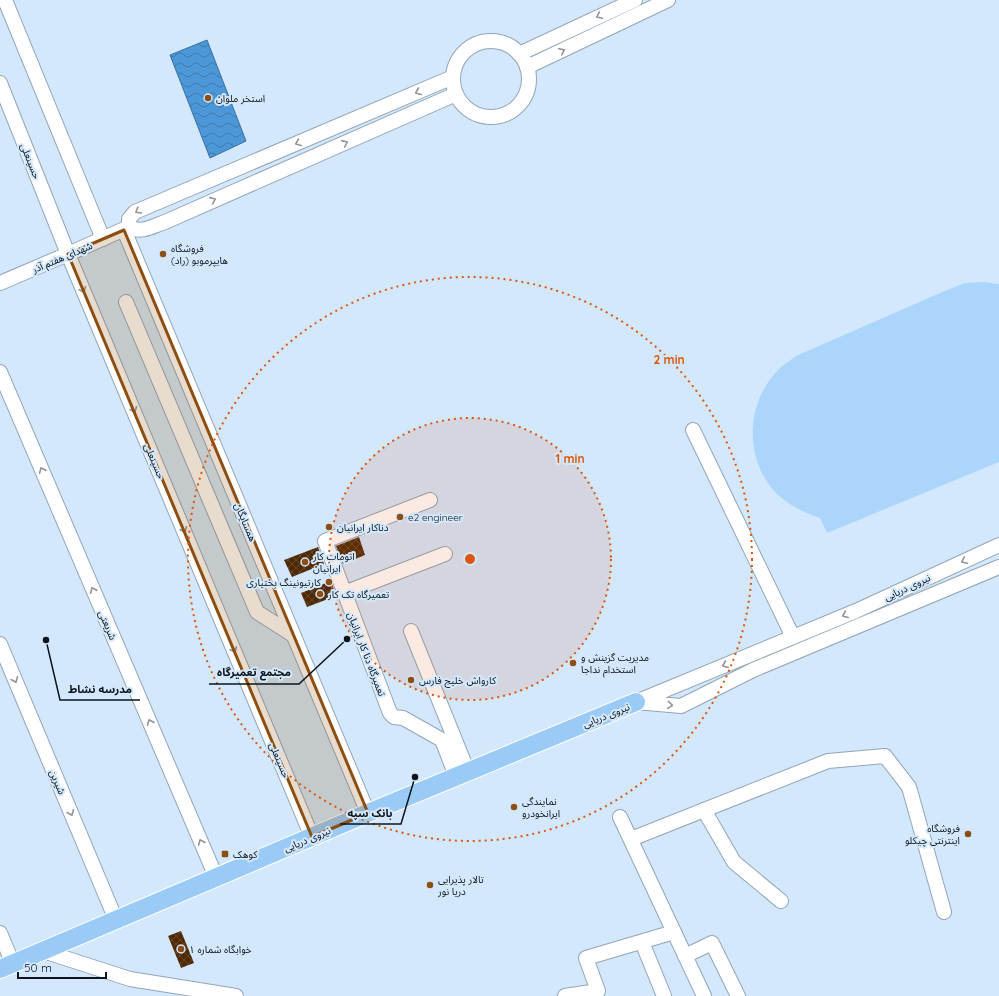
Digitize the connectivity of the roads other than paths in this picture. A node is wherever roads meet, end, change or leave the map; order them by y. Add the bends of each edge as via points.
1 (5, 0) edge
2 (668, 0) edge
3 (626, 2) edge
4 (519, 54) junction
5 (527, 68) junction
6 (454, 77) junction
7 (0, 84) edge
8 (456, 94) junction
9 (188, 189) junction
10 (197, 208) junction
11 (126, 229) junction
12 (103, 239) junction
13 (68, 254) junction
14 (0, 283) edge
15 (126, 302) dead end
16 (0, 372) edge
17 (693, 430) dead end
18 (430, 500) dead end
19 (999, 545) edge
20 (445, 554) dead end
21 (999, 566) edge
22 (344, 593) junction
23 (411, 631) dead end
24 (293, 635) junction
25 (793, 637) junction
26 (0, 644) edge
27 (636, 702) junction
28 (462, 774) junction
29 (704, 810) junction
30 (368, 813) junction
31 (620, 817) dead end
32 (312, 837) junction
33 (631, 839) junction
34 (216, 877) junction
35 (781, 901) dead end
36 (944, 912) dead end
37 (116, 920) junction
38 (674, 932) junction
39 (0, 933) edge
40 (642, 942) junction
41 (43, 951) junction
42 (685, 956) junction
43 (6, 966) edge
44 (597, 994) edge
45 (236, 996) edge
46 (565, 996) edge
47 (664, 996) edge
48 (704, 996) edge
49 (738, 996) edge

1 - 12 street
5 -> 2 street
3 -> 4 street
4 - 5 street
4 - 6 street via 510,46 499,42 487,41 476,44 466,50 458,60
5 - 8 street via 528,90 522,101 500,116 487,117 474,113
6 - 8 street
6 -> 9 street
7 - 13 street, حسینعلی
10 -> 8 street
9 - 10 street
9 -> 11 street via 135,212 129,219
10 - 11 street via 144,230
11 - 12 street, شهدای هفتم آذر
11 - 24 street, همسایگان
12 - 13 street, شهدای هفتم آذر
13 - 14 street, شهدای هفتم آذر
13 -> 32 street, حسینعلی
15 - 24 street via 257,612
34 -> 16 street, شریعتی
17 - 25 street
18 - 22 street, تعمیرگاه دنا کار ایرانیان via 324,541
19 -> 25 street, نیروی دریایی
20 - 22 street
27 -> 21 street, نیروی دریایی via 681,706 754,670
22 - 28 street, تعمیرگاه دنا کار ایرانیان via 390,713 394,718 403,718 442,740
23 - 28 street
24 - 30 street, همسایگان
25 -> 27 street, نیروی دریایی
26 -> 37 street, شیرین
27 - 28 main road, نیروی دریایی
28 - 30 main road, نیروی دریایی
29 - 33 street
29 - 35 street via 734,862
29 - 36 street via 828,761 886,756 909,787
30 - 32 main road, نیروی دریایی
31 - 33 street
32 - 34 main road, نیروی دریایی
33 - 38 street
34 - 37 main road, نیروی دریایی
37 - 41 main road, نیروی دریایی
38 - 40 street
38 - 42 street
39 - 43 street
40 - 44 street via 586,958
40 - 47 street
41 - 43 main road, نیروی دریایی
41 - 45 street via 130,979
42 - 48 street
42 - 49 street via 712,943
44 - 46 street

